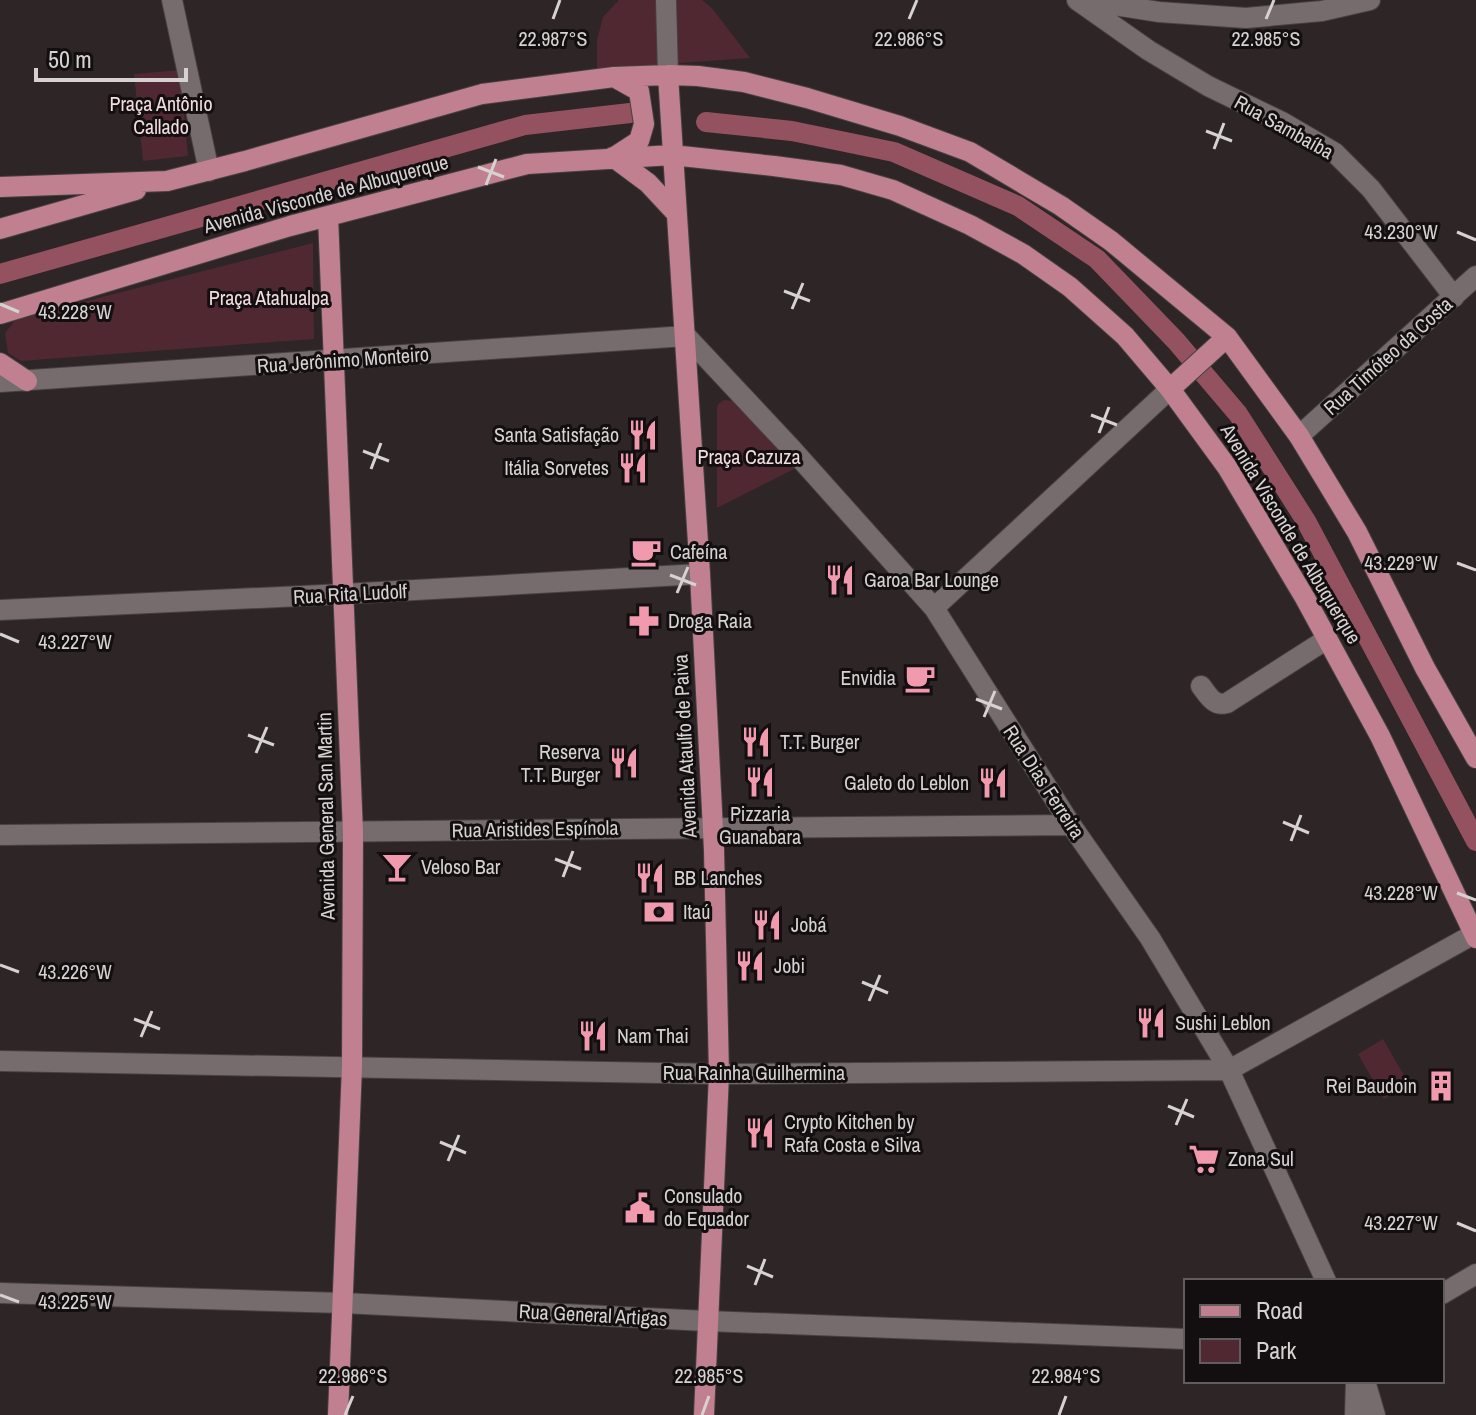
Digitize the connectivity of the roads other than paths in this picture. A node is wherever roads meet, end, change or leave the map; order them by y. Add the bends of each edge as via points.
1 (172, 0) edge
2 (666, 0) edge
3 (1077, 0) edge
4 (1083, 0) edge
5 (1370, 0) edge
6 (668, 75) junction
7 (614, 77) junction
8 (672, 155) junction
9 (613, 157) junction
10 (209, 171) junction
11 (167, 181) junction
12 (0, 187) edge
13 (676, 213) junction
14 (328, 216) junction
15 (0, 229) edge
16 (1476, 276) edge
17 (1454, 297) junction
18 (0, 314) edge
19 (686, 336) junction
20 (1227, 337) junction
21 (332, 361) junction
22 (0, 363) edge
23 (27, 381) junction
24 (0, 382) edge
25 (1170, 389) junction
26 (1299, 436) junction
27 (700, 574) junction
28 (343, 594) junction
29 (934, 608) junction
30 (0, 610) edge
31 (1327, 639) junction
32 (1201, 686) dead end
33 (1476, 758) edge
34 (1071, 825) junction
35 (714, 827) junction
36 (353, 833) junction
37 (0, 835) edge
38 (1475, 935) edge
39 (0, 1061) edge
40 (352, 1066) junction
41 (1229, 1070) junction
42 (719, 1074) junction
43 (1476, 1274) edge
44 (1325, 1279) edge
45 (0, 1293) edge
46 (1444, 1293) edge
47 (343, 1303) junction
48 (707, 1321) junction
49 (1184, 1339) edge
50 (1356, 1383) edge
51 (1366, 1383) edge
52 (338, 1415) edge
53 (704, 1415) edge
54 (1355, 1415) edge
55 (1375, 1415) edge

1 - 10 street
2 - 6 street
3 - 17 street, Rua Sambaíba via 1208,86 1335,153 1371,189
4 - 5 street via 1246,18
6 - 7 main road
6 - 8 main road, Avenida Ataulfo de Paiva
6 - 20 main road via 744,82 807,98 970,152 1111,241
7 - 9 main road via 639,91 644,124 639,141
7 - 10 main road via 482,94
8 - 9 main road, Avenida Visconde de Albuquerque
8 - 13 main road, Avenida Ataulfo de Paiva
8 - 25 main road, Avenida Visconde de Albuquerque via 841,175 893,190 970,225 1070,287 1125,336
9 - 13 main road
9 - 14 main road, Avenida Visconde de Albuquerque via 527,164
10 - 11 main road
11 - 12 main road
11 - 15 main road
13 - 19 main road, Avenida Ataulfo de Paiva
14 - 18 main road, Avenida Visconde de Albuquerque
14 - 21 main road, Avenida General San Martin
16 - 17 street, Rua Timóteo da Costa
17 - 26 street, Rua Timóteo da Costa
19 - 21 street, Rua Jerônimo Monteiro
19 - 27 main road, Avenida Ataulfo de Paiva
19 - 29 street, Rua Dias Ferreira
20 - 25 main road
20 - 26 main road
21 - 23 street, Rua Jerônimo Monteiro
21 - 28 main road, Avenida General San Martin
22 - 23 main road
23 - 24 street, Rua Jerônimo Monteiro
25 - 29 street
25 - 31 main road, Avenida Visconde de Albuquerque via 1227,467
26 - 33 main road via 1357,532
27 - 28 street, Rua Rita Ludolf
27 - 35 main road, Avenida Ataulfo de Paiva
28 - 30 street, Rua Rita Ludolf
28 - 36 main road, Avenida General San Martin
29 - 34 street, Rua Dias Ferreira
31 - 32 street via 1227,703 1215,703
31 - 38 main road, Avenida Visconde de Albuquerque via 1380,736
34 - 35 street, Rua Aristides Espínola
34 - 41 street, Rua Dias Ferreira via 1150,938
35 - 36 street, Rua Aristides Espínola
35 - 42 main road, Avenida Ataulfo de Paiva
36 - 37 street, Rua Aristides Espínola
36 - 40 main road, Avenida General San Martin
38 - 41 street, Rua Rainha Guilhermina
39 - 40 street, Rua Rainha Guilhermina
40 - 42 street, Rua Rainha Guilhermina
40 - 47 main road, Avenida General San Martin
41 - 42 street, Rua Rainha Guilhermina
41 - 44 street, Rua Dias Ferreira
42 - 48 main road, Avenida Ataulfo de Paiva
43 - 46 street
45 - 47 street, Rua General Artigas
47 - 48 street, Rua General Artigas
47 - 52 main road, Avenida General San Martin
48 - 49 street, Rua General Artigas
48 - 53 main road, Avenida Ataulfo de Paiva
50 - 54 street
51 - 55 street

